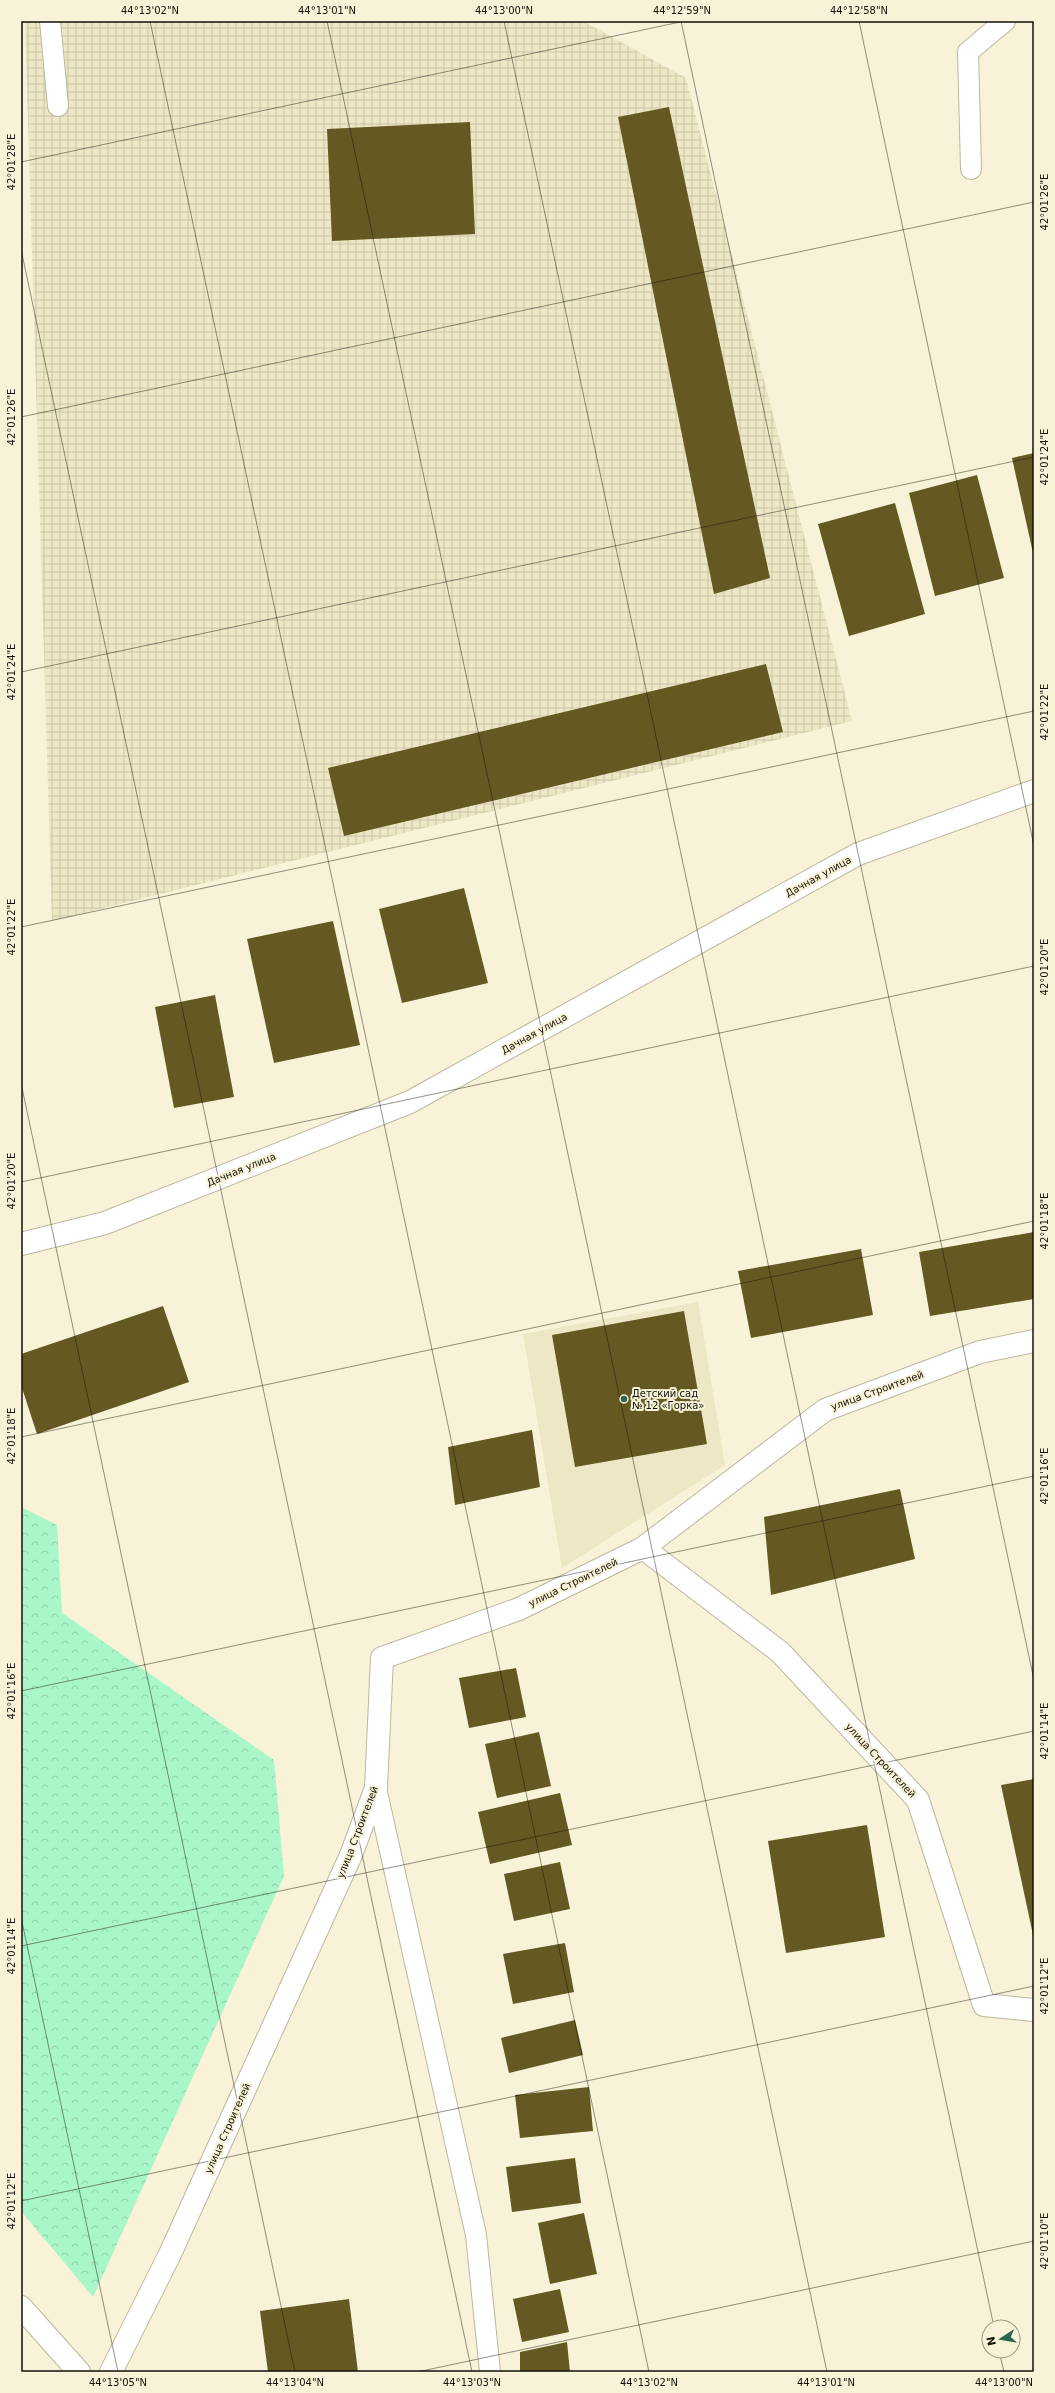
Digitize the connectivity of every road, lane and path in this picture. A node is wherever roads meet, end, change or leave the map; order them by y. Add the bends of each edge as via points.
1 (50, 21) edge
2 (1005, 21) edge
3 (58, 106) dead end
4 (971, 169) dead end
5 (1034, 791) edge
6 (21, 1244) edge
7 (1034, 1341) edge
8 (643, 1548) junction
9 (376, 1788) junction
10 (1034, 2010) edge
11 (21, 2308) edge
12 (78, 2372) edge
13 (111, 2372) edge
14 (490, 2372) edge

1 - 3 lane
2 - 4 lane via 968,52
5 - 6 street, Дачная улица via 858,854 410,1102 105,1222
7 - 8 street, улица Строителей via 980,1352 825,1410
8 - 9 street, улица Строителей via 519,1609 382,1658
8 - 10 street, улица Строителей via 780,1652 918,1800 984,2005
9 - 13 street, улица Строителей via 351,1855 170,2254
9 - 14 lane via 476,2235
11 - 12 street

